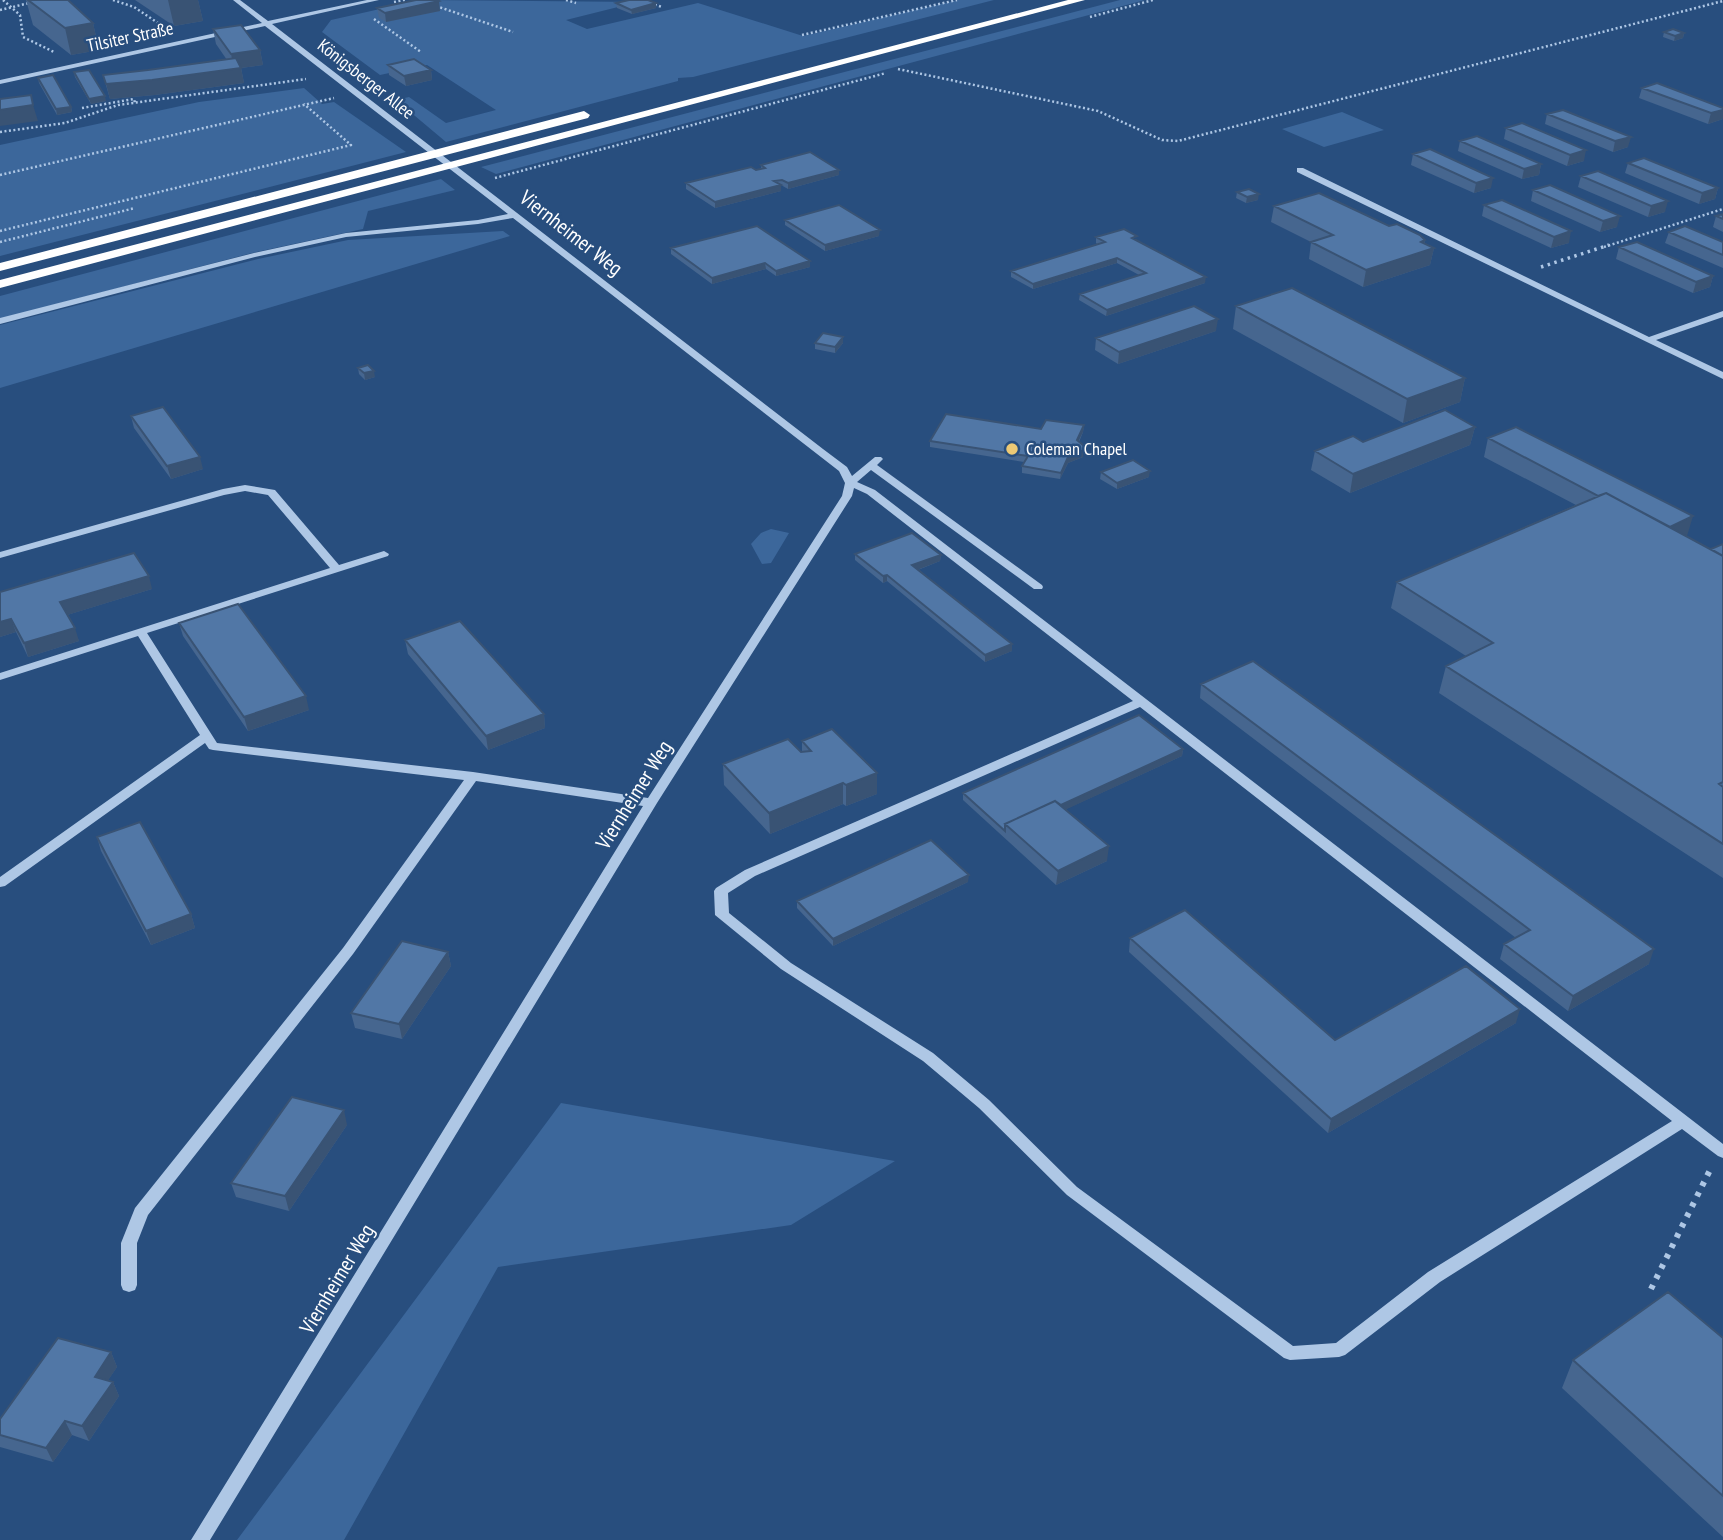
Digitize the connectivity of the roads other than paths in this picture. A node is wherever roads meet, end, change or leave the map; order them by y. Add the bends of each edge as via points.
1 (236, 0) edge
2 (376, 0) edge
3 (1030, 0) edge
4 (1080, 0) edge
5 (267, 23) junction
6 (792, 62) dead end
7 (335, 74) joint
8 (0, 82) edge
9 (593, 113) dead end
10 (1300, 170) dead end
11 (476, 183) joint
12 (516, 215) junction
13 (0, 267) edge
14 (0, 284) edge
15 (1723, 314) edge
16 (0, 321) edge
17 (1648, 340) junction
18 (1723, 376) edge
19 (850, 483) junction
20 (384, 554) dead end
21 (0, 555) edge
22 (337, 569) junction
23 (1038, 587) dead end
24 (141, 632) junction
25 (0, 677) edge
26 (1141, 702) junction
27 (206, 736) junction
28 (473, 776) junction
29 (651, 803) junction
30 (0, 883) edge
31 (1683, 1121) junction
32 (1722, 1151) edge
33 (128, 1285) dead end
34 (200, 1540) edge

1 - 5 street, Königsberger Allee
2 - 5 street
3 - 6 highway
4 - 14 highway
5 - 7 street, Königsberger Allee
5 - 8 street, Tilsiter Straße
7 - 11 street, Königsberger Allee
9 - 13 highway
10 - 17 street
11 - 12 street, Viernheimer Weg
12 - 16 street via 346,235
12 - 19 street, Viernheimer Weg via 835,463
15 - 17 street
17 - 18 street
19 - 23 street via 875,463
19 - 26 street via 871,492
19 - 29 street, Viernheimer Weg
20 - 22 street
21 - 22 street via 245,488 271,492
22 - 24 street
24 - 25 street
24 - 27 street
26 - 31 street
26 - 31 street via 750,873 721,891 722,915 786,966 928,1057 984,1104 1072,1191 1290,1353 1339,1350 1434,1278
27 - 28 street via 213,746
27 - 30 street
28 - 29 street
28 - 33 street via 348,951 141,1212 129,1243
29 - 34 street, Viernheimer Weg
31 - 32 street

